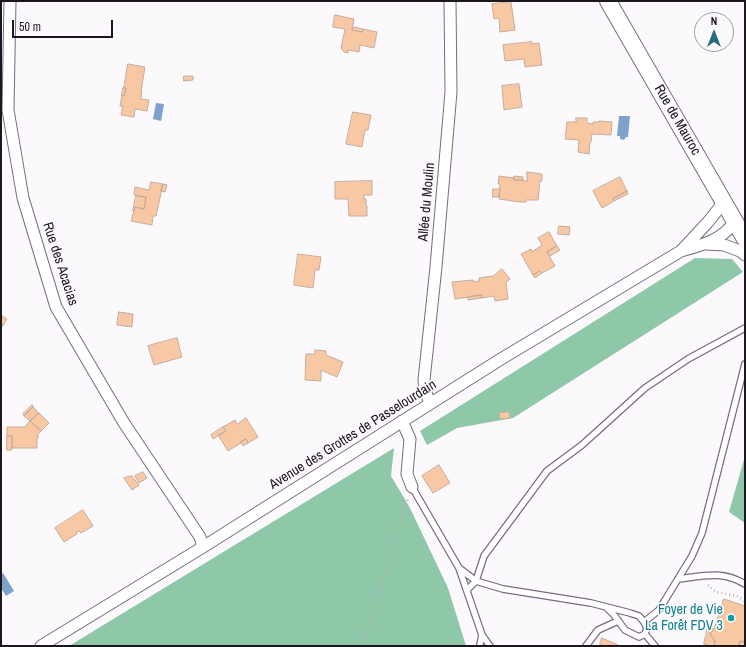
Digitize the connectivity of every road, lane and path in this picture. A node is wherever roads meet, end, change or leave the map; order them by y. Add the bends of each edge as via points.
1 (10, 1) edge
2 (450, 1) edge
3 (608, 1) edge
4 (724, 202) junction
5 (735, 221) junction
6 (745, 239) edge
7 (706, 244) junction
8 (681, 251) junction
9 (745, 255) edge
10 (745, 328) edge
11 (745, 364) edge
12 (431, 403) junction
13 (402, 421) junction
14 (412, 487) junction
15 (203, 547) junction
16 (459, 568) junction
17 (699, 576) junction
18 (678, 579) junction
19 (476, 581) junction
20 (745, 584) edge
21 (467, 590) junction
22 (745, 600) edge
23 (605, 607) junction
24 (618, 621) junction
25 (644, 622) junction
26 (645, 634) junction
27 (482, 635) junction
28 (41, 646) edge
29 (362, 646) edge
30 (480, 646) edge
31 (490, 646) edge
32 (586, 646) edge
33 (655, 646) edge

1 - 15 street, Rue des Acacias via 8,110 23,198 56,307 124,423 200,537
2 - 12 street, Allée du Moulin via 451,92 424,380 424,389
3 - 4 street, Rue de Mauroc
4 - 5 street, Rue de Mauroc
4 - 8 street, Avenue des Grottes de Passelourdain
5 - 6 street, Rue de Mauroc
5 - 7 street, Avenue des Grottes de Passelourdain via 724,234
7 - 8 street, Avenue des Grottes de Passelourdain
7 - 9 street, Avenue des Grottes de Passelourdain via 724,245
8 - 12 street, Avenue des Grottes de Passelourdain
10 - 19 lane via 688,359 645,388 582,445 547,471 484,556
11 - 18 lane via 702,533
12 - 13 street, Avenue des Grottes de Passelourdain
13 - 14 street via 410,439 407,474
13 - 15 street, Avenue des Grottes de Passelourdain
14 - 16 lane
14 - 29 path
15 - 28 street, Avenue des Grottes de Passelourdain
16 - 19 lane
16 - 21 lane
17 - 18 lane
17 - 20 lane via 725,576
17 - 22 path via 716,592
18 - 25 lane via 660,610
19 - 21 lane
19 - 23 lane via 503,589
21 - 27 lane
23 - 24 lane
23 - 25 lane via 639,616
24 - 26 lane via 625,630 639,637
24 - 32 lane via 598,630
25 - 26 lane via 647,628
26 - 33 lane
27 - 30 lane
27 - 31 lane

